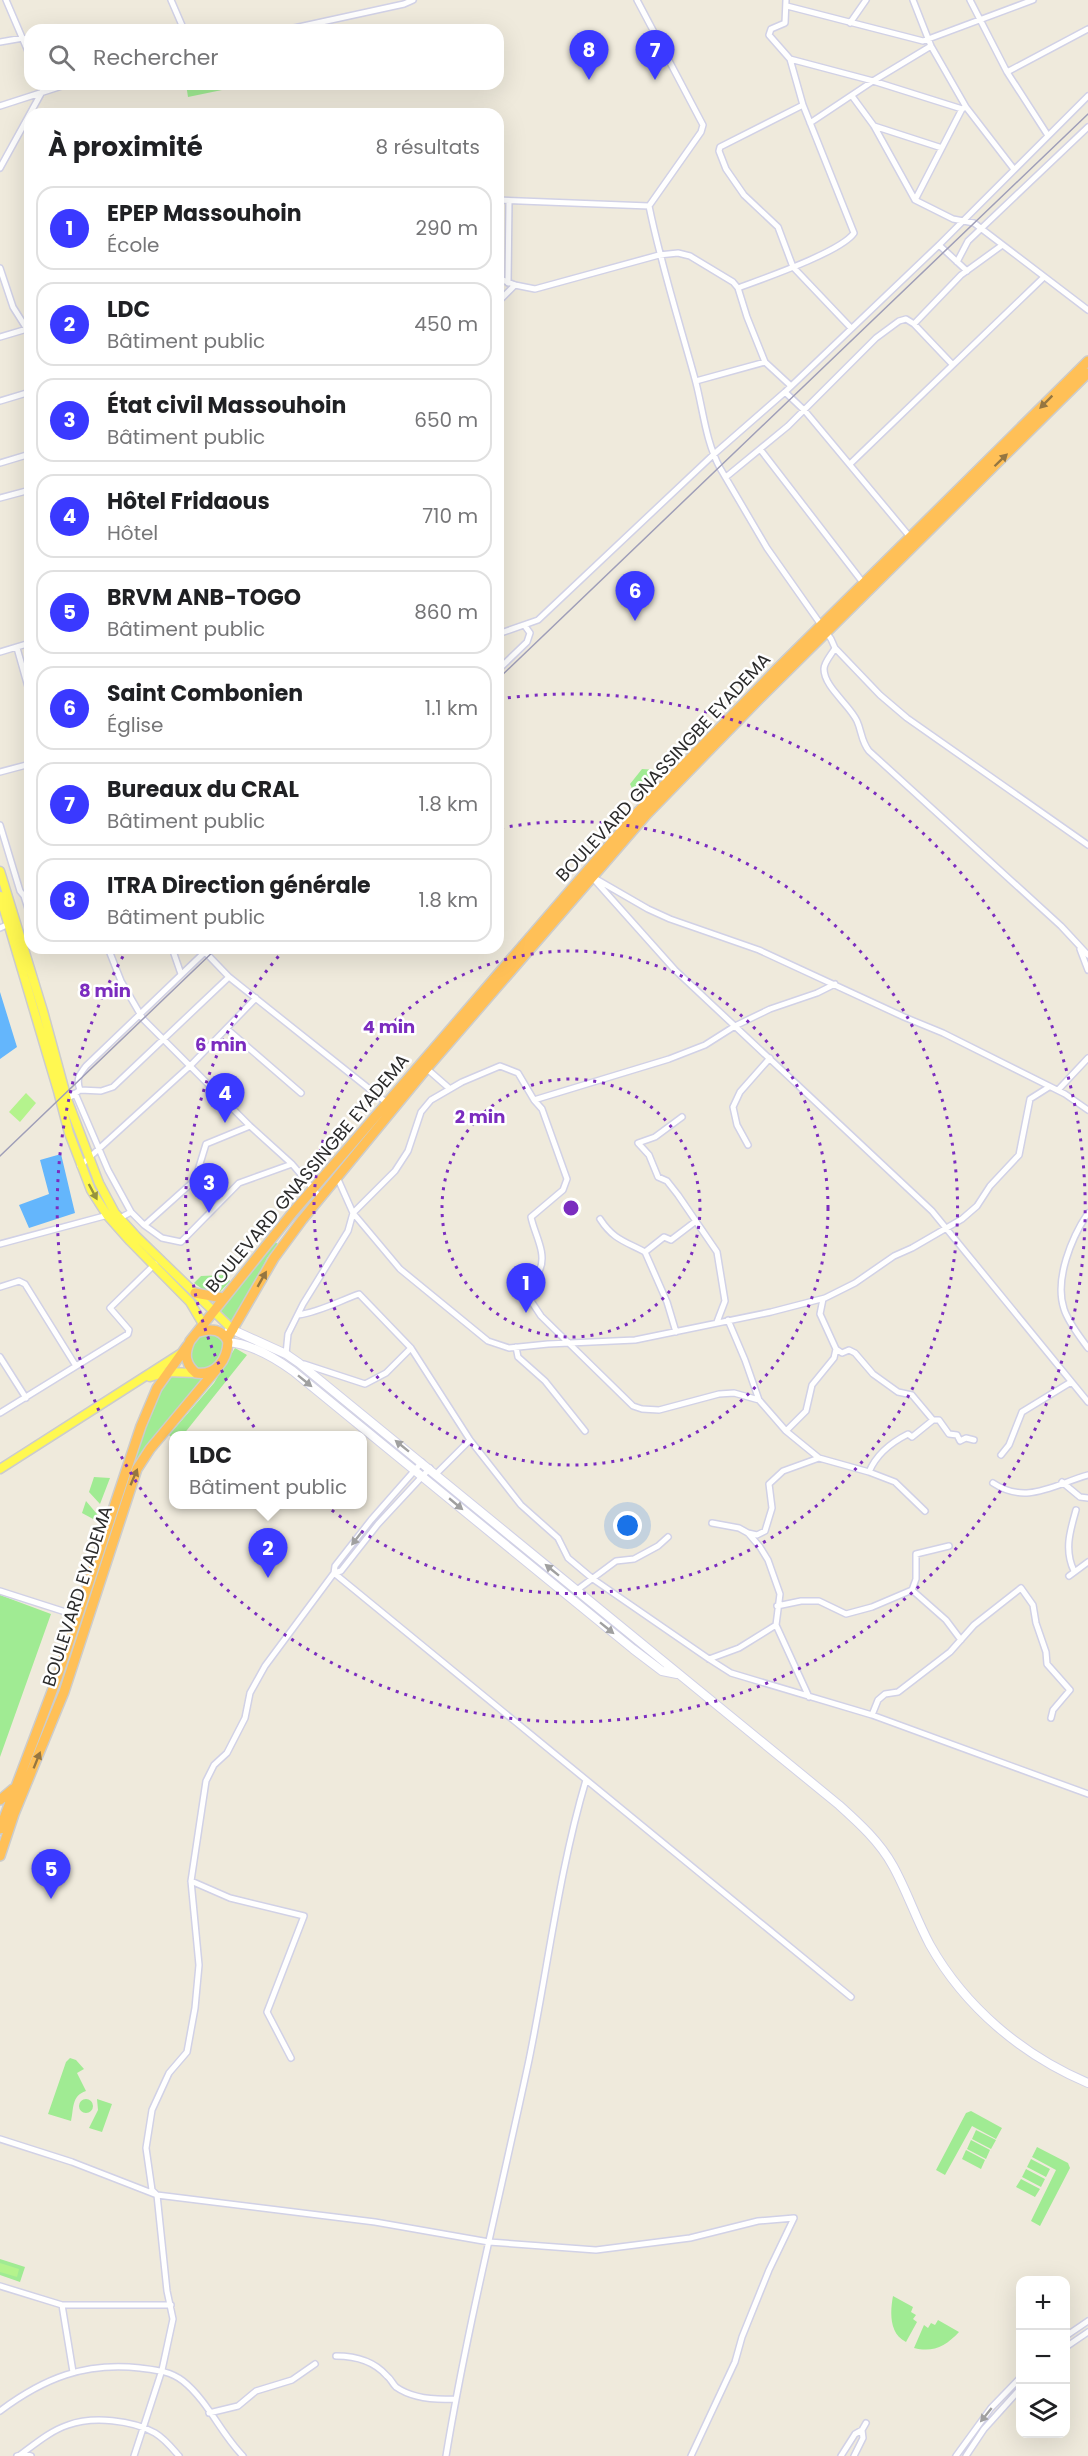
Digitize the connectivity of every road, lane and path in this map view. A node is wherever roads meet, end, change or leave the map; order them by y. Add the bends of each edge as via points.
1 (6, 0) edge
2 (171, 0) edge
3 (413, 0) edge
4 (637, 0) edge
5 (866, 0) edge
6 (914, 0) edge
7 (969, 0) edge
8 (1033, 0) edge
9 (786, 3) edge
10 (978, 19) junction
11 (850, 23) junction
12 (181, 24) edge
13 (312, 24) edge
14 (1088, 29) edge
15 (23, 38) joint
16 (0, 42) edge
17 (931, 43) junction
18 (789, 59) junction
19 (1007, 72) junction
20 (873, 81) junction
21 (35, 90) edge
22 (40, 90) edge
23 (852, 96) junction
24 (1088, 96) edge
25 (803, 105) junction
26 (0, 106) edge
27 (31, 108) edge
28 (964, 108) junction
29 (24, 122) edge
30 (810, 123) junction
31 (874, 126) junction
32 (1088, 127) edge
33 (1047, 134) junction
34 (942, 148) junction
35 (0, 168) edge
36 (1013, 168) junction
37 (504, 201) edge
38 (509, 201) junction
39 (915, 201) junction
40 (649, 206) junction
41 (963, 220) junction
42 (981, 228) junction
43 (939, 245) junction
44 (1001, 246) junction
45 (659, 255) junction
46 (957, 261) junction
47 (793, 267) junction
48 (0, 268) edge
49 (967, 271) junction
50 (1, 275) edge
51 (1044, 277) junction
52 (504, 281) edge
53 (508, 283) junction
54 (515, 285) junction
55 (738, 288) junction
56 (504, 296) edge
57 (1088, 310) edge
58 (914, 324) junction
59 (24, 326) edge
60 (851, 328) junction
61 (24, 333) edge
62 (0, 338) edge
63 (1088, 361) edge
64 (765, 362) junction
65 (952, 364) junction
66 (1088, 373) edge
67 (696, 381) junction
68 (791, 386) junction
69 (785, 392) junction
70 (24, 394) edge
71 (0, 401) edge
72 (805, 411) junction
73 (760, 449) junction
74 (713, 454) junction
75 (24, 456) edge
76 (0, 463) edge
77 (850, 464) junction
78 (726, 477) junction
79 (24, 492) edge
80 (0, 498) edge
81 (910, 537) junction
82 (864, 584) junction
83 (525, 626) junction
84 (824, 630) junction
85 (504, 632) edge
86 (24, 645) edge
87 (16, 648) junction
88 (835, 648) junction
89 (0, 652) edge
90 (504, 664) edge
91 (24, 674) edge
92 (24, 766) edge
93 (0, 772) edge
94 (0, 825) edge
95 (1088, 845) edge
96 (0, 871) edge
97 (589, 874) junction
98 (24, 893) edge
99 (0, 896) edge
100 (8, 924) edge
101 (1078, 945) junction
102 (110, 954) edge
103 (174, 954) edge
104 (203, 954) edge
105 (210, 954) edge
106 (1088, 955) edge
107 (1088, 970) edge
108 (181, 974) junction
109 (229, 977) junction
110 (835, 984) junction
111 (255, 998) junction
112 (139, 1014) junction
113 (735, 1026) junction
114 (227, 1029) junction
115 (164, 1039) junction
116 (770, 1058) junction
117 (1088, 1058) edge
118 (191, 1065) junction
119 (424, 1066) junction
120 (1049, 1087) junction
121 (450, 1089) junction
122 (1058, 1090) junction
123 (78, 1091) junction
124 (302, 1093) dead end
125 (64, 1100) junction
126 (534, 1100) junction
127 (387, 1103) junction
128 (1088, 1110) edge
129 (682, 1116) dead end
130 (250, 1126) junction
131 (748, 1145) dead end
132 (99, 1149) junction
133 (88, 1159) junction
134 (292, 1164) junction
135 (80, 1166) junction
136 (337, 1177) junction
137 (313, 1190) junction
138 (321, 1197) junction
139 (131, 1212) junction
140 (353, 1213) junction
141 (1088, 1213) edge
142 (114, 1215) junction
143 (600, 1218) dead end
144 (696, 1221) junction
145 (144, 1225) junction
146 (945, 1229) junction
147 (0, 1244) edge
148 (645, 1252) junction
149 (157, 1264) junction
150 (0, 1287) edge
151 (195, 1293) junction
152 (223, 1298) junction
153 (823, 1299) junction
154 (213, 1311) junction
155 (298, 1315) junction
156 (728, 1320) junction
157 (717, 1322) junction
158 (201, 1328) junction
159 (233, 1330) junction
160 (676, 1332) junction
161 (225, 1338) junction
162 (262, 1343) junction
163 (189, 1344) junction
164 (570, 1344) junction
165 (516, 1347) junction
166 (411, 1348) junction
167 (1088, 1348) edge
168 (836, 1349) junction
169 (258, 1351) junction
170 (180, 1354) junction
171 (286, 1354) junction
172 (0, 1357) edge
173 (299, 1363) junction
174 (76, 1366) junction
175 (219, 1366) junction
176 (167, 1372) junction
177 (196, 1373) junction
178 (139, 1382) junction
179 (1071, 1382) junction
180 (26, 1398) junction
181 (759, 1400) junction
182 (1088, 1402) edge
183 (0, 1413) edge
184 (933, 1420) junction
185 (585, 1431) dead end
186 (786, 1431) junction
187 (470, 1440) junction
188 (974, 1440) dead end
189 (1001, 1455) dead end
190 (819, 1458) junction
191 (422, 1462) junction
192 (0, 1469) edge
193 (416, 1470) junction
194 (433, 1471) junction
195 (869, 1472) junction
196 (1088, 1475) edge
197 (423, 1476) junction
198 (1062, 1482) junction
199 (993, 1483) dead end
200 (1088, 1498) edge
201 (1076, 1510) dead end
202 (925, 1511) dead end
203 (712, 1523) dead end
204 (748, 1533) junction
205 (668, 1537) dead end
206 (949, 1546) dead end
207 (1088, 1562) edge
208 (1074, 1571) junction
209 (334, 1573) junction
210 (1068, 1576) dead end
211 (593, 1579) junction
212 (577, 1590) junction
213 (912, 1590) junction
214 (0, 1591) edge
215 (777, 1606) junction
216 (78, 1616) junction
217 (776, 1625) junction
218 (961, 1640) junction
219 (709, 1659) junction
220 (678, 1674) junction
221 (809, 1697) junction
222 (872, 1715) junction
223 (1051, 1718) dead end
224 (586, 1780) junction
225 (15, 1787) junction
226 (1088, 1794) edge
227 (0, 1800) edge
228 (6, 1815) edge
229 (0, 1829) edge
230 (0, 1856) edge
231 (191, 1881) junction
232 (851, 1997) dead end
233 (291, 2058) dead end
234 (1088, 2084) edge
235 (0, 2139) edge
236 (157, 2195) junction
237 (489, 2242) junction
238 (0, 2286) edge
239 (62, 2305) junction
240 (171, 2305) junction
241 (1088, 2321) edge
242 (1088, 2332) edge
243 (1070, 2333) edge
244 (1070, 2344) edge
245 (336, 2356) dead end
246 (315, 2364) dead end
247 (162, 2370) junction
248 (74, 2372) junction
249 (1016, 2382) edge
250 (1016, 2393) edge
251 (455, 2399) junction
252 (0, 2411) edge
253 (209, 2413) junction
254 (866, 2423) dead end
255 (143, 2428) junction
256 (862, 2430) junction
257 (19, 2455) edge
258 (31, 2456) edge
259 (134, 2456) edge
260 (179, 2456) edge
261 (243, 2456) edge
262 (446, 2456) edge
263 (691, 2456) edge
264 (842, 2456) edge
265 (854, 2456) edge
266 (956, 2456) edge
267 (966, 2456) edge

1 - 15 street
2 - 12 street
3 - 13 street
4 - 40 street via 703,125
5 - 11 street
6 - 17 street
7 - 10 street
8 - 10 street
9 - 11 street
9 - 18 street via 785,23 769,34
10 - 17 street
10 - 19 street
11 - 17 street
14 - 19 street
15 - 16 street
17 - 20 street
17 - 28 street
18 - 20 street
18 - 25 street
19 - 33 street
20 - 23 street
20 - 28 street
21 - 26 street
22 - 27 street
23 - 30 street
23 - 31 street
24 - 33 street
25 - 30 street
25 - 47 street via 719,149 726,169 744,195 778,226
28 - 34 street
28 - 36 street
29 - 35 street
30 - 47 street via 854,233 845,242
31 - 34 street
31 - 39 street
32 - 42 street
33 - 36 street
34 - 39 street
36 - 41 street
37 - 38 street
38 - 40 street
38 - 53 street
39 - 41 street
40 - 45 street
41 - 42 street
41 - 43 street
42 - 44 street
42 - 46 street
43 - 46 street
43 - 60 street
44 - 49 street
44 - 51 street
45 - 54 street via 544,287 527,289
45 - 55 street via 690,256 727,277
45 - 67 street
46 - 49 street
47 - 55 street
47 - 60 street
48 - 50 street
49 - 58 street
50 - 59 street
51 - 57 street
51 - 65 street
52 - 53 street
53 - 54 street
54 - 56 street
55 - 64 street
58 - 65 street
58 - 72 street via 902,320 876,338
60 - 68 street
61 - 62 street
63 -> 81 highway, BOULEVARD GNASSINGBE EYADEMA
64 - 67 street
64 - 68 street
65 - 77 street
84 -> 66 highway, BOULEVARD GNASSINGBE EYADEMA
67 - 74 street
68 - 69 street
69 - 72 street
69 - 74 street
70 - 71 street
72 - 73 street
72 - 77 street
73 - 78 street
73 - 82 street
74 - 78 street
74 - 83 street via 544,615
75 - 76 street
77 - 81 street
78 - 84 street
79 - 80 street
81 - 82 highway, BOULEVARD GNASSINGBE EYADEMA
82 - 84 highway, BOULEVARD GNASSINGBE EYADEMA
83 - 85 street
83 - 90 street via 530,633 527,642
84 - 88 street
84 - 97 highway, BOULEVARD GNASSINGBE EYADEMA via 690,757
86 - 87 street
87 - 89 street
87 - 91 street
88 - 95 street via 907,718
88 - 101 street via 824,671 858,722 869,751
92 - 93 street
94 - 98 street via 20,891
96 - 100 main road
97 - 110 street via 663,916 759,950
97 - 113 street via 675,970
97 - 119 highway, BOULEVARD GNASSINGBE EYADEMA
99 - 100 main road
100 - 125 main road
101 - 106 street
101 - 107 street
102 - 112 street
103 - 108 street
104 - 108 street
105 - 109 street
108 - 112 street
109 - 111 street
109 - 115 street
110 - 113 street
110 - 120 street
111 - 114 street
111 - 127 street
112 - 115 street
112 - 123 street via 81,1072
113 - 116 street
113 - 126 street via 705,1045 669,1059
114 - 118 street
114 - 124 street
115 - 118 street
115 - 123 street via 108,1089
116 - 131 street via 740,1092 733,1107
116 - 146 street via 932,1211
117 - 122 street
118 - 130 street
118 - 132 street
119 - 121 street
119 - 127 highway, BOULEVARD GNASSINGBE EYADEMA
119 - 136 highway, BOULEVARD GNASSINGBE EYADEMA
120 - 122 street
120 - 146 street via 1030,1099 1019,1155 977,1206
121 - 126 street via 501,1066 518,1073
121 - 140 street via 431,1100 421,1112 408,1151 395,1171
122 - 128 street
123 - 125 street
123 - 132 street
125 - 133 main road
125 - 135 main road
126 - 164 street via 542,1109 567,1179 563,1190 531,1217 542,1259 527,1295 541,1316
127 - 137 highway, BOULEVARD GNASSINGBE EYADEMA
129 - 144 street via 655,1137 638,1143 649,1155 658,1177 667,1182
130 - 134 street
130 - 145 street via 206,1144 195,1180
132 - 133 street
132 - 139 street
133 - 135 street
133 - 142 main road
134 - 137 street
134 - 145 street via 239,1183 181,1242 162,1238
135 -> 142 main road via 92,1190
136 - 138 highway, BOULEVARD GNASSINGBE EYADEMA
136 - 140 street
137 - 138 street
137 - 152 highway, BOULEVARD GNASSINGBE EYADEMA
159 -> 138 highway, BOULEVARD GNASSINGBE EYADEMA via 274,1258
139 - 142 street
139 - 145 street
140 - 155 street via 348,1231
140 - 165 street via 422,1289 488,1341
141 - 167 street via 1072,1239 1061,1290 1066,1313
142 - 147 street
142 - 149 main road
143 - 148 street via 608,1232
144 - 148 street via 671,1240 664,1237
144 - 157 street via 717,1252 725,1301
146 - 153 street
146 - 179 street
148 - 160 street
149 - 151 main road
149 - 158 main road via 190,1302
149 - 174 street via 110,1308 129,1334
150 - 174 street via 19,1281 24,1284
151 - 152 highway
151 - 154 main road
152 - 154 highway, BOULEVARD GNASSINGBE EYADEMA
153 - 156 street
153 - 168 street via 820,1314
154 - 158 highway, BOULEVARD GNASSINGBE EYADEMA
154 - 159 main road
155 - 166 street via 314,1313 359,1294
155 - 171 street via 288,1334
156 - 157 street
156 - 181 street
157 - 160 street
158 - 161 highway
158 - 163 highway
159 - 161 highway, BOULEVARD GNASSINGBE EYADEMA
159 - 162 main road
160 - 164 street via 635,1340
161 - 169 main road
161 - 175 highway via 226,1356
162 - 169 main road
162 - 171 main road
163 - 170 highway, BOULEVARD EYADEMA
163 - 177 highway via 186,1360
164 - 165 street
164 - 181 street via 638,1408 659,1410 734,1393
165 - 185 street via 518,1357 545,1381
166 - 173 street via 386,1373 365,1384
166 - 187 street
168 - 184 street via 855,1353 873,1374 902,1395 912,1395
168 - 186 street via 834,1358 812,1384 806,1411
169 -> 193 main road via 293,1371
170 - 176 highway, BOULEVARD EYADEMA
170 - 178 main road
171 - 173 main road
172 - 180 street
191 -> 173 main road
174 - 180 street
175 - 177 highway via 207,1373
228 -> 175 highway, BOULEVARD EYADEMA via 64,1692 137,1469
176 - 177 main road
176 - 178 main road
176 - 216 highway, BOULEVARD EYADEMA via 137,1436
178 - 192 main road
179 - 182 street
179 - 189 street via 1022,1412
180 - 183 street
181 - 186 street
184 - 188 street via 939,1420 960,1441
184 - 195 street via 916,1435 908,1434 887,1448
186 - 190 street
187 - 194 street
187 - 211 street via 521,1505 558,1538 568,1558
190 - 195 street
190 - 204 street via 783,1471 769,1484 772,1508 765,1531 757,1535
191 - 193 street
191 - 194 main road
193 - 197 main road
193 -> 209 street via 348,1549
194 - 197 street
212 -> 194 main road
195 - 202 street via 895,1482
196 - 198 street
197 - 209 street via 341,1570
197 -> 220 main road via 640,1654 662,1671
198 - 199 street via 1024,1494 1007,1492
198 - 200 street via 1080,1497
201 - 208 street via 1067,1548
203 - 204 street
204 - 215 street via 768,1560 780,1594
205 - 211 street via 634,1559 616,1562
206 - 213 street via 916,1554
207 - 208 street
208 - 210 street
209 - 224 street
209 - 231 street via 265,1666 250,1693 245,1718 227,1754 214,1765 206,1781
211 - 212 street
211 - 219 street
212 - 220 main road
213 - 215 street via 846,1614 819,1601
213 - 218 street via 946,1620
214 - 216 street
215 - 217 street
216 - 225 highway, BOULEVARD EYADEMA
217 - 219 street via 739,1648
217 - 221 street
218 - 222 street via 897,1692 885,1694
218 - 223 street via 974,1624 1021,1588 1033,1605 1047,1664 1070,1690
219 - 221 street via 731,1673
220 - 234 main road via 839,1805 871,1836 893,1866 937,1956 978,2010 1026,2049
221 - 222 street
222 - 226 street
224 - 232 street
224 - 237 street
225 - 227 highway
225 - 228 highway, BOULEVARD EYADEMA
228 - 229 highway, BOULEVARD EYADEMA
228 - 230 highway, BOULEVARD EYADEMA
231 - 233 street via 230,1898 304,1916 267,2012
231 - 236 street via 199,1965 195,2008 187,2052 169,2073 152,2110 146,2148
235 - 236 street
236 - 237 street via 375,2222
236 - 240 street
237 - 251 street
237 - 263 street via 596,2250 690,2238 758,2221 794,2218 761,2289 735,2362
238 - 239 street
239 - 240 street
239 - 248 street
240 - 247 street via 173,2319
241 - 243 street
242 - 244 street
245 - 251 street via 353,2356 371,2364 387,2374 399,2389 421,2398
246 - 253 street via 292,2380 256,2391 238,2406
247 - 248 street via 103,2366
247 - 253 street via 184,2382
247 - 255 street
248 - 252 street via 38,2387
249 -> 266 street via 991,2408
250 - 267 street
251 - 262 street
253 - 261 street
254 - 256 street
255 - 257 street via 104,2421 81,2422 53,2432
255 - 259 street
255 - 260 street via 156,2434
256 - 264 street via 855,2434
256 - 265 street via 863,2438
257 - 258 street

